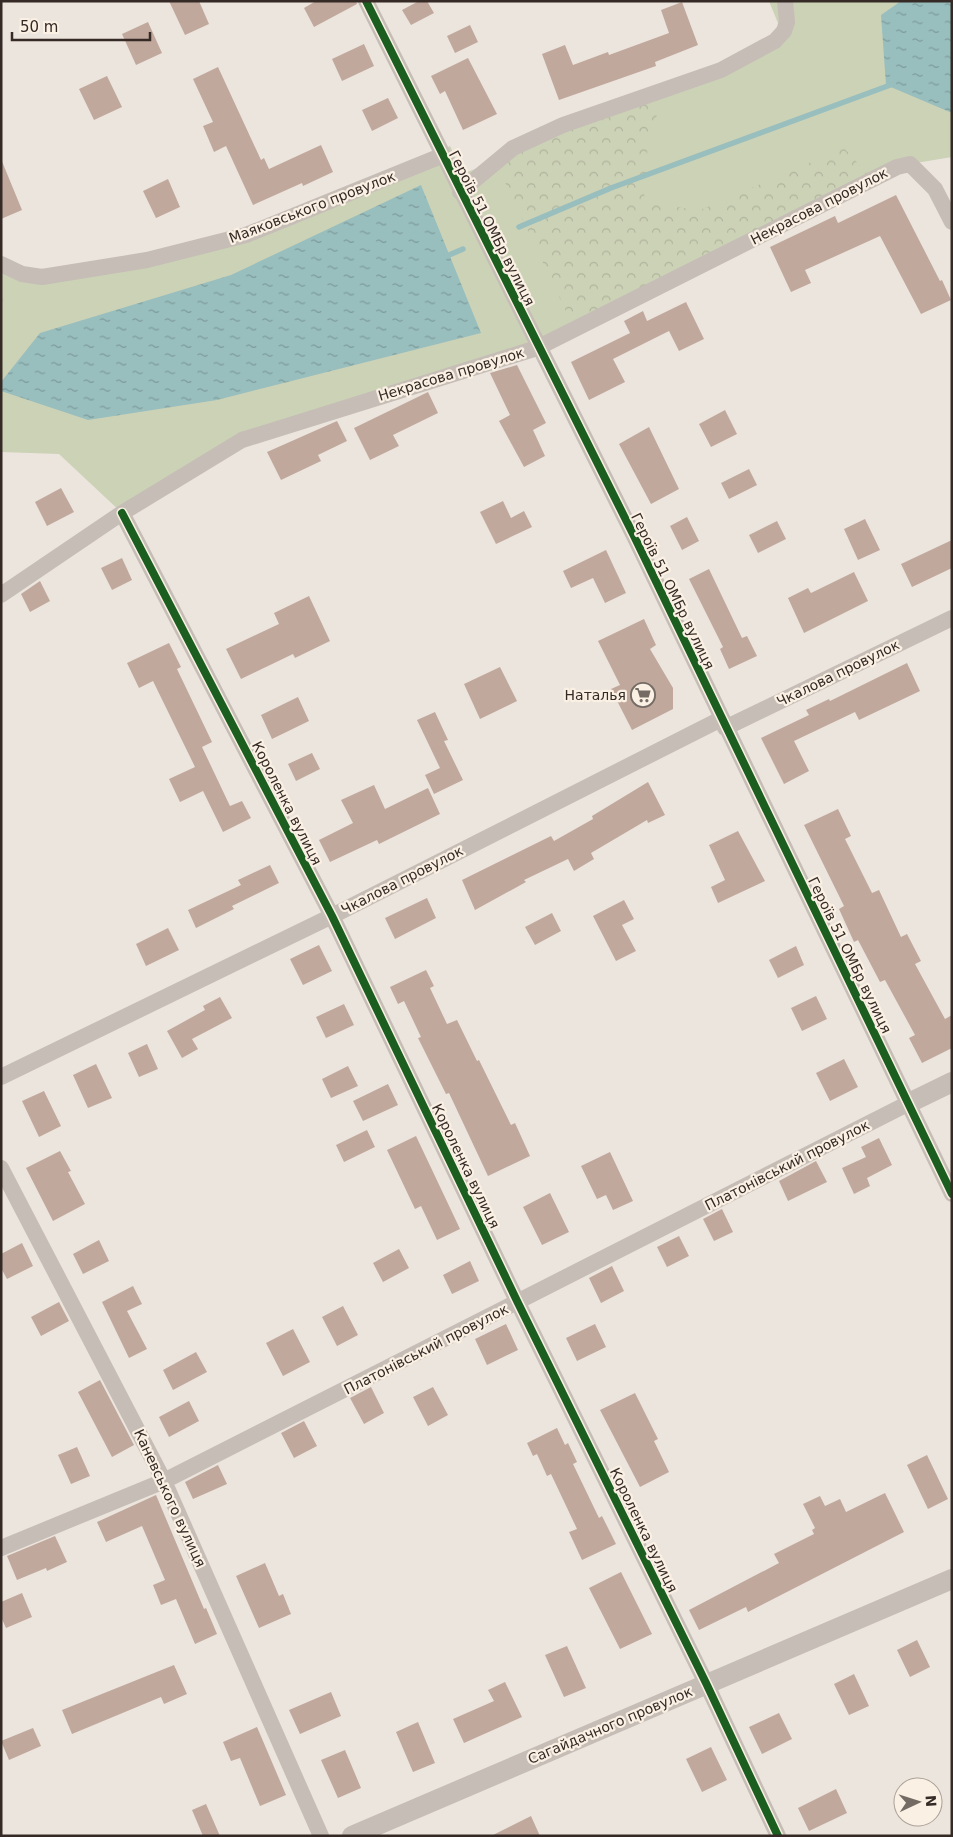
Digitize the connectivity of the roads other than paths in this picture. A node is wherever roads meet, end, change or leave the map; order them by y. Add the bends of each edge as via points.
1 (366, 1) edge
2 (784, 1) edge
3 (441, 156) junction
4 (460, 192) junction
5 (952, 222) edge
6 (3, 265) edge
7 (537, 348) junction
8 (122, 513) junction
9 (1, 595) edge
10 (952, 618) edge
11 (723, 723) junction
12 (332, 916) junction
13 (1, 1077) edge
14 (952, 1082) edge
15 (909, 1103) junction
16 (1, 1168) edge
17 (952, 1194) edge
18 (518, 1303) junction
19 (164, 1481) junction
20 (1, 1548) edge
21 (952, 1579) edge
22 (706, 1683) junction
23 (321, 1836) edge
24 (352, 1836) edge
25 (778, 1836) edge

1 - 3 street, Героїв 51 ОМБр вулиця
2 - 4 street via 787,22 775,41 721,70 563,125 513,148
3 - 4 street, Героїв 51 ОМБр вулиця
3 - 6 street, Маяковського провулок via 246,235 147,260 42,277 22,274
4 - 7 street, Героїв 51 ОМБр вулиця
5 - 7 street, Некрасова провулок via 935,189 910,164
7 - 8 street, Некрасова провулок via 242,440
7 - 11 street, Героїв 51 ОМБр вулиця via 634,536
8 - 9 street, Некрасова провулок
8 - 12 street, Короленка вулиця
10 - 11 street, Чкалова провулок
11 - 12 street, Чкалова провулок
11 - 15 street, Героїв 51 ОМБр вулиця
12 - 13 street, Чкалова провулок
12 - 18 street, Короленка вулиця
14 - 15 street, Платонівський провулок
15 - 17 street, Героїв 51 ОМБр вулиця
15 - 18 street, Платонівський провулок
16 - 19 street, Каневського вулиця
18 - 19 street, Платонівський провулок
18 - 22 street, Короленка вулиця
19 - 20 street, Платонівський провулок
19 - 23 street, Каневського вулиця
21 - 22 street, Сагайдачного провулок
22 - 24 street, Сагайдачного провулок
22 - 25 street, Короленка вулиця

